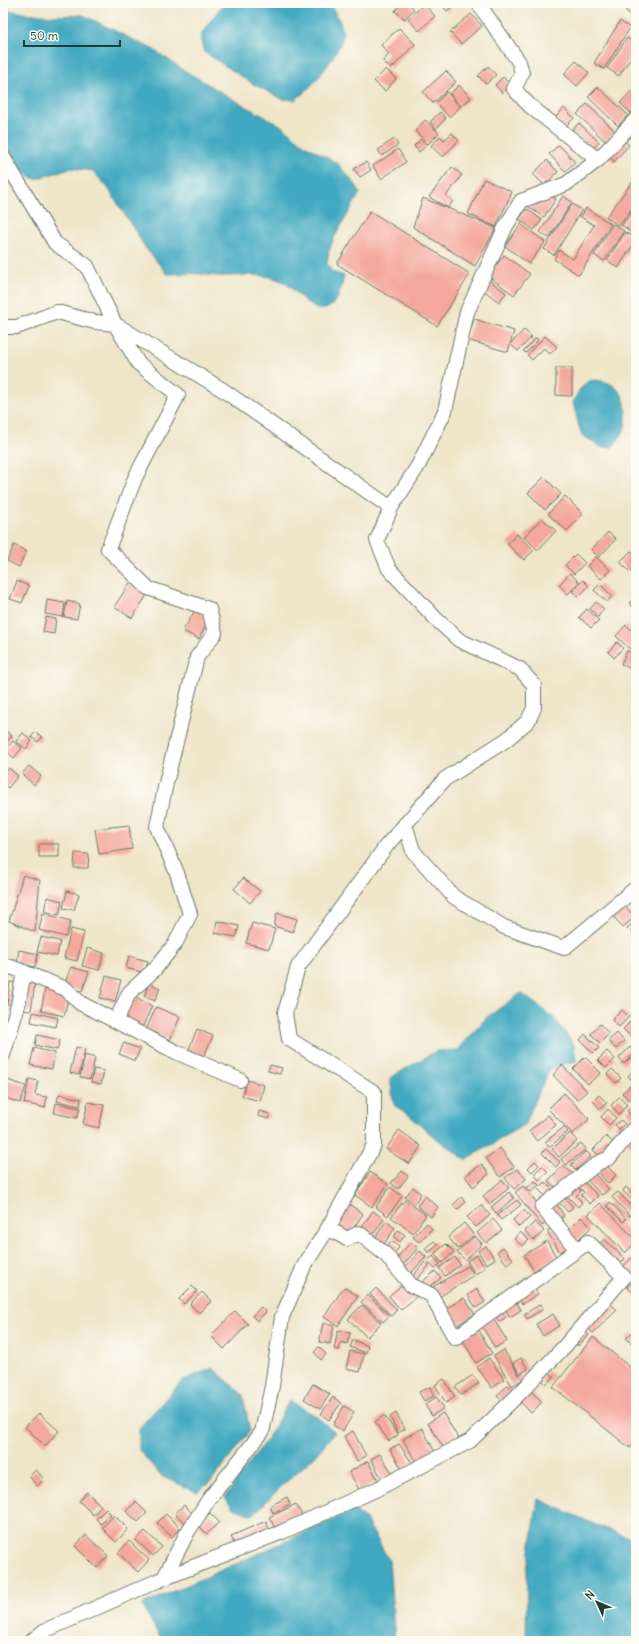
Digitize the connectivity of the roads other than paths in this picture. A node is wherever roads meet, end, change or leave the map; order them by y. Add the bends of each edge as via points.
1 (478, 3) edge
2 (636, 119) edge
3 (3, 157) edge
4 (598, 160) junction
5 (116, 324) junction
6 (3, 327) edge
7 (391, 508) junction
8 (405, 824) junction
9 (636, 888) edge
10 (3, 966) edge
11 (24, 972) junction
12 (116, 1021) junction
13 (3, 1055) edge
14 (240, 1080) dead end
15 (636, 1126) edge
16 (328, 1228) junction
17 (577, 1250) junction
18 (164, 1578) junction
19 (32, 1641) edge

1 - 4 street via 519,62 522,72 514,88 530,106
2 - 4 street
3 - 5 street via 55,243 87,266
4 - 7 street via 566,184 521,201 513,214 467,312 445,410 418,466
5 - 6 street via 95,322 58,312 17,327
5 - 7 street via 223,390
5 - 12 street via 138,363 178,395 135,478 108,549 148,588 209,608 215,632 197,657 157,827 177,873 190,914 174,944 155,969 129,993
7 - 8 street via 377,540 388,569 459,640 520,668 534,685 534,708 528,721 506,740 445,779
8 - 9 street via 413,851 454,897 504,927 564,948
8 - 16 street via 298,967 285,1013 289,1039 374,1092 374,1145
10 - 11 street
11 - 12 street via 66,989 80,1003
11 - 13 street via 18,1005
12 - 14 street via 176,1052
15 - 17 street via 609,1158 598,1163 542,1207
16 - 17 street via 347,1239 359,1233 386,1255 411,1285 431,1294 455,1338
16 - 18 street via 304,1266 282,1317 262,1432 209,1499 187,1533
17 - 18 street via 588,1242 624,1277 564,1347 470,1441 375,1490 282,1532
18 - 19 street via 44,1631

